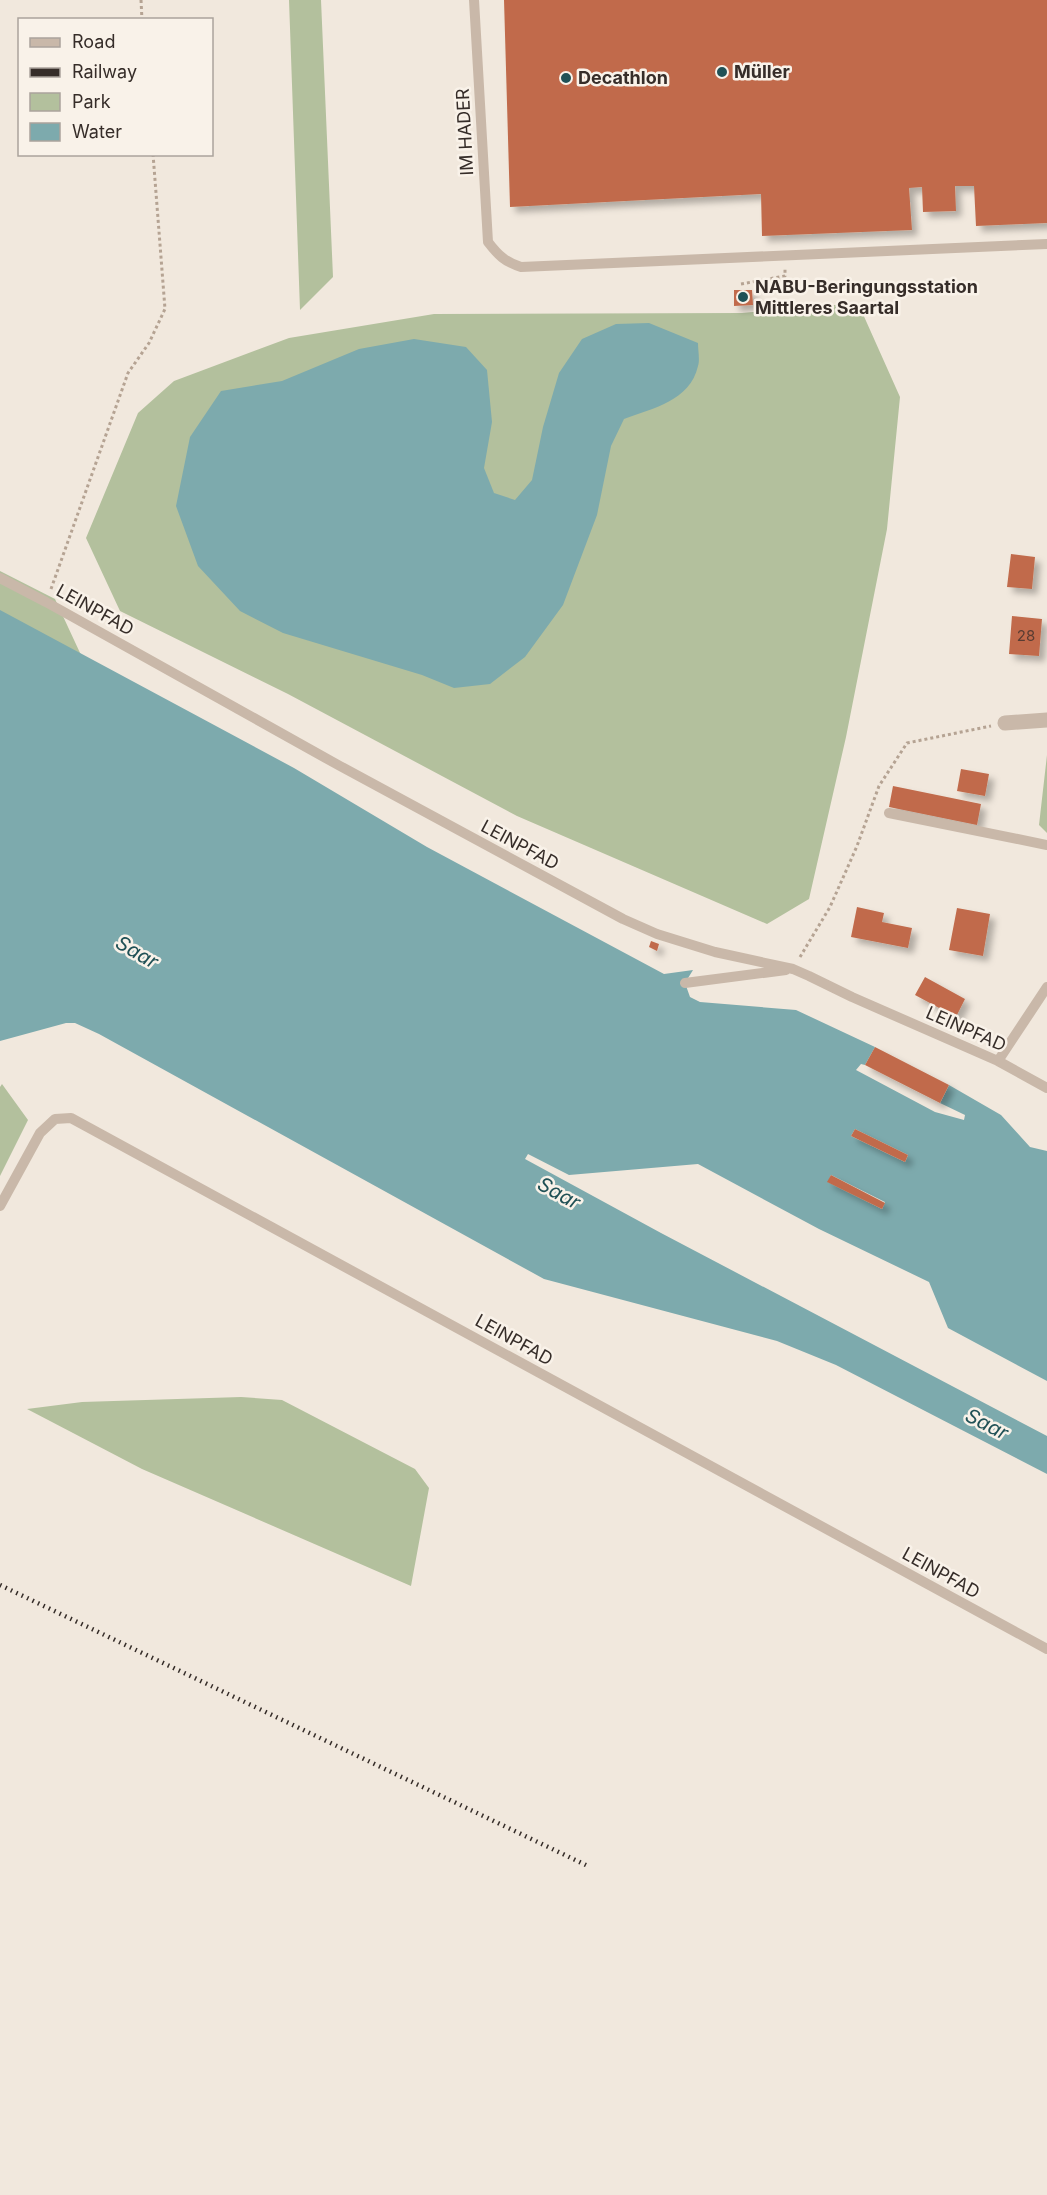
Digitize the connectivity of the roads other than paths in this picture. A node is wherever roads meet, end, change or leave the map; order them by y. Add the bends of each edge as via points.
1 (474, 0) edge
2 (1047, 244) edge
3 (0, 578) edge
4 (1047, 720) edge
5 (1005, 723) road end
6 (890, 813) dead end
7 (1047, 845) edge
8 (793, 969) junction
9 (685, 983) dead end
10 (1047, 987) edge
11 (998, 1061) junction
12 (1047, 1088) edge
13 (0, 1206) edge
14 (1047, 1649) edge

1 - 2 lane, IM HADER via 488,242 501,258 521,267
3 - 8 lane, LEINPFAD via 623,919 715,952
4 - 5 street
6 - 7 lane
8 - 9 lane
8 - 11 lane, LEINPFAD
10 - 11 lane
11 - 12 lane, LEINPFAD
13 - 14 lane, LEINPFAD via 40,1133 55,1119 71,1118

